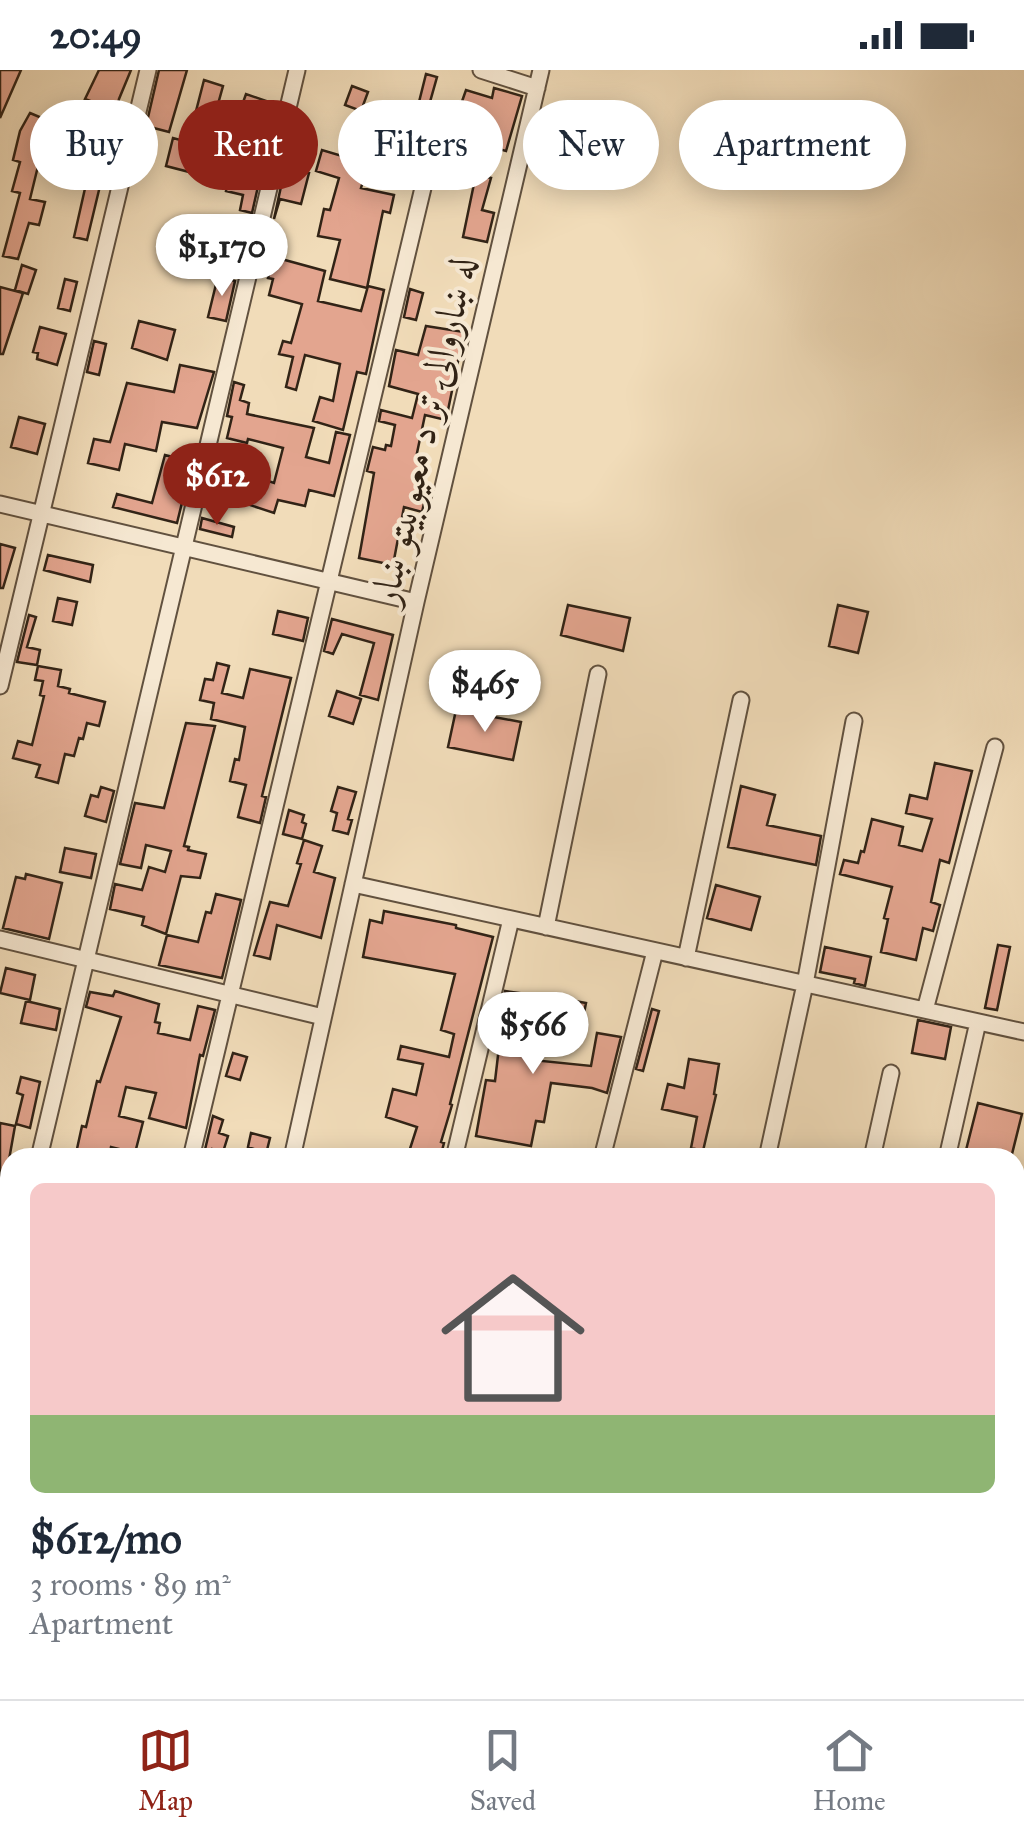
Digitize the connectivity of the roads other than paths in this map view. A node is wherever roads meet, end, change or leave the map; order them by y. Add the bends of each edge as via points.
1 (148, 70) edge
2 (297, 70) edge
3 (481, 70) edge
4 (541, 70) edge
5 (536, 88) junction
6 (422, 190) edge
7 (0, 504) edge
8 (41, 514) junction
9 (186, 548) junction
10 (328, 581) junction
11 (416, 602) junction
12 (598, 674) dead end
13 (0, 686) edge
14 (741, 700) dead end
15 (854, 721) dead end
16 (995, 746) dead end
17 (353, 884) junction
18 (511, 919) junction
19 (546, 926) junction
20 (0, 939) edge
21 (655, 950) junction
22 (686, 958) junction
23 (87, 960) junction
24 (805, 984) junction
25 (230, 994) junction
26 (925, 1010) junction
27 (324, 1016) junction
28 (978, 1022) junction
29 (1024, 1032) edge
30 (891, 1073) dead end
31 (42, 1148) edge
32 (193, 1148) edge
33 (294, 1148) edge
34 (456, 1148) edge
35 (605, 1148) edge
36 (769, 1148) edge
37 (874, 1148) edge
38 (949, 1148) edge

1 - 8 street
2 - 9 street
3 - 5 street
4 - 5 street, له ښاروالۍ تر د معیوبیتو ښار
5 - 11 street, له ښاروالۍ تر د معیوبیتو ښار
6 - 10 street
7 - 8 street
8 - 9 street
8 - 13 street
9 - 10 street
9 - 23 street
10 - 11 street
10 - 25 street
11 - 17 street, له ښاروالۍ تر د معیوبیتو ښار
12 - 19 street
14 - 22 street
15 - 24 street
16 - 26 street
17 - 18 street
17 - 27 street, له ښاروالۍ تر د معیوبیتو ښار
18 - 19 street
18 - 34 street
19 - 21 street
20 - 23 street
21 - 22 street
21 - 35 street
22 - 24 street
23 - 25 street
23 - 31 street
24 - 26 street
24 - 36 street
25 - 27 street
25 - 32 street
26 - 28 street
27 - 33 street, له ښاروالۍ تر د معیوبیتو ښار
28 - 29 street
28 - 38 street
30 - 37 street

